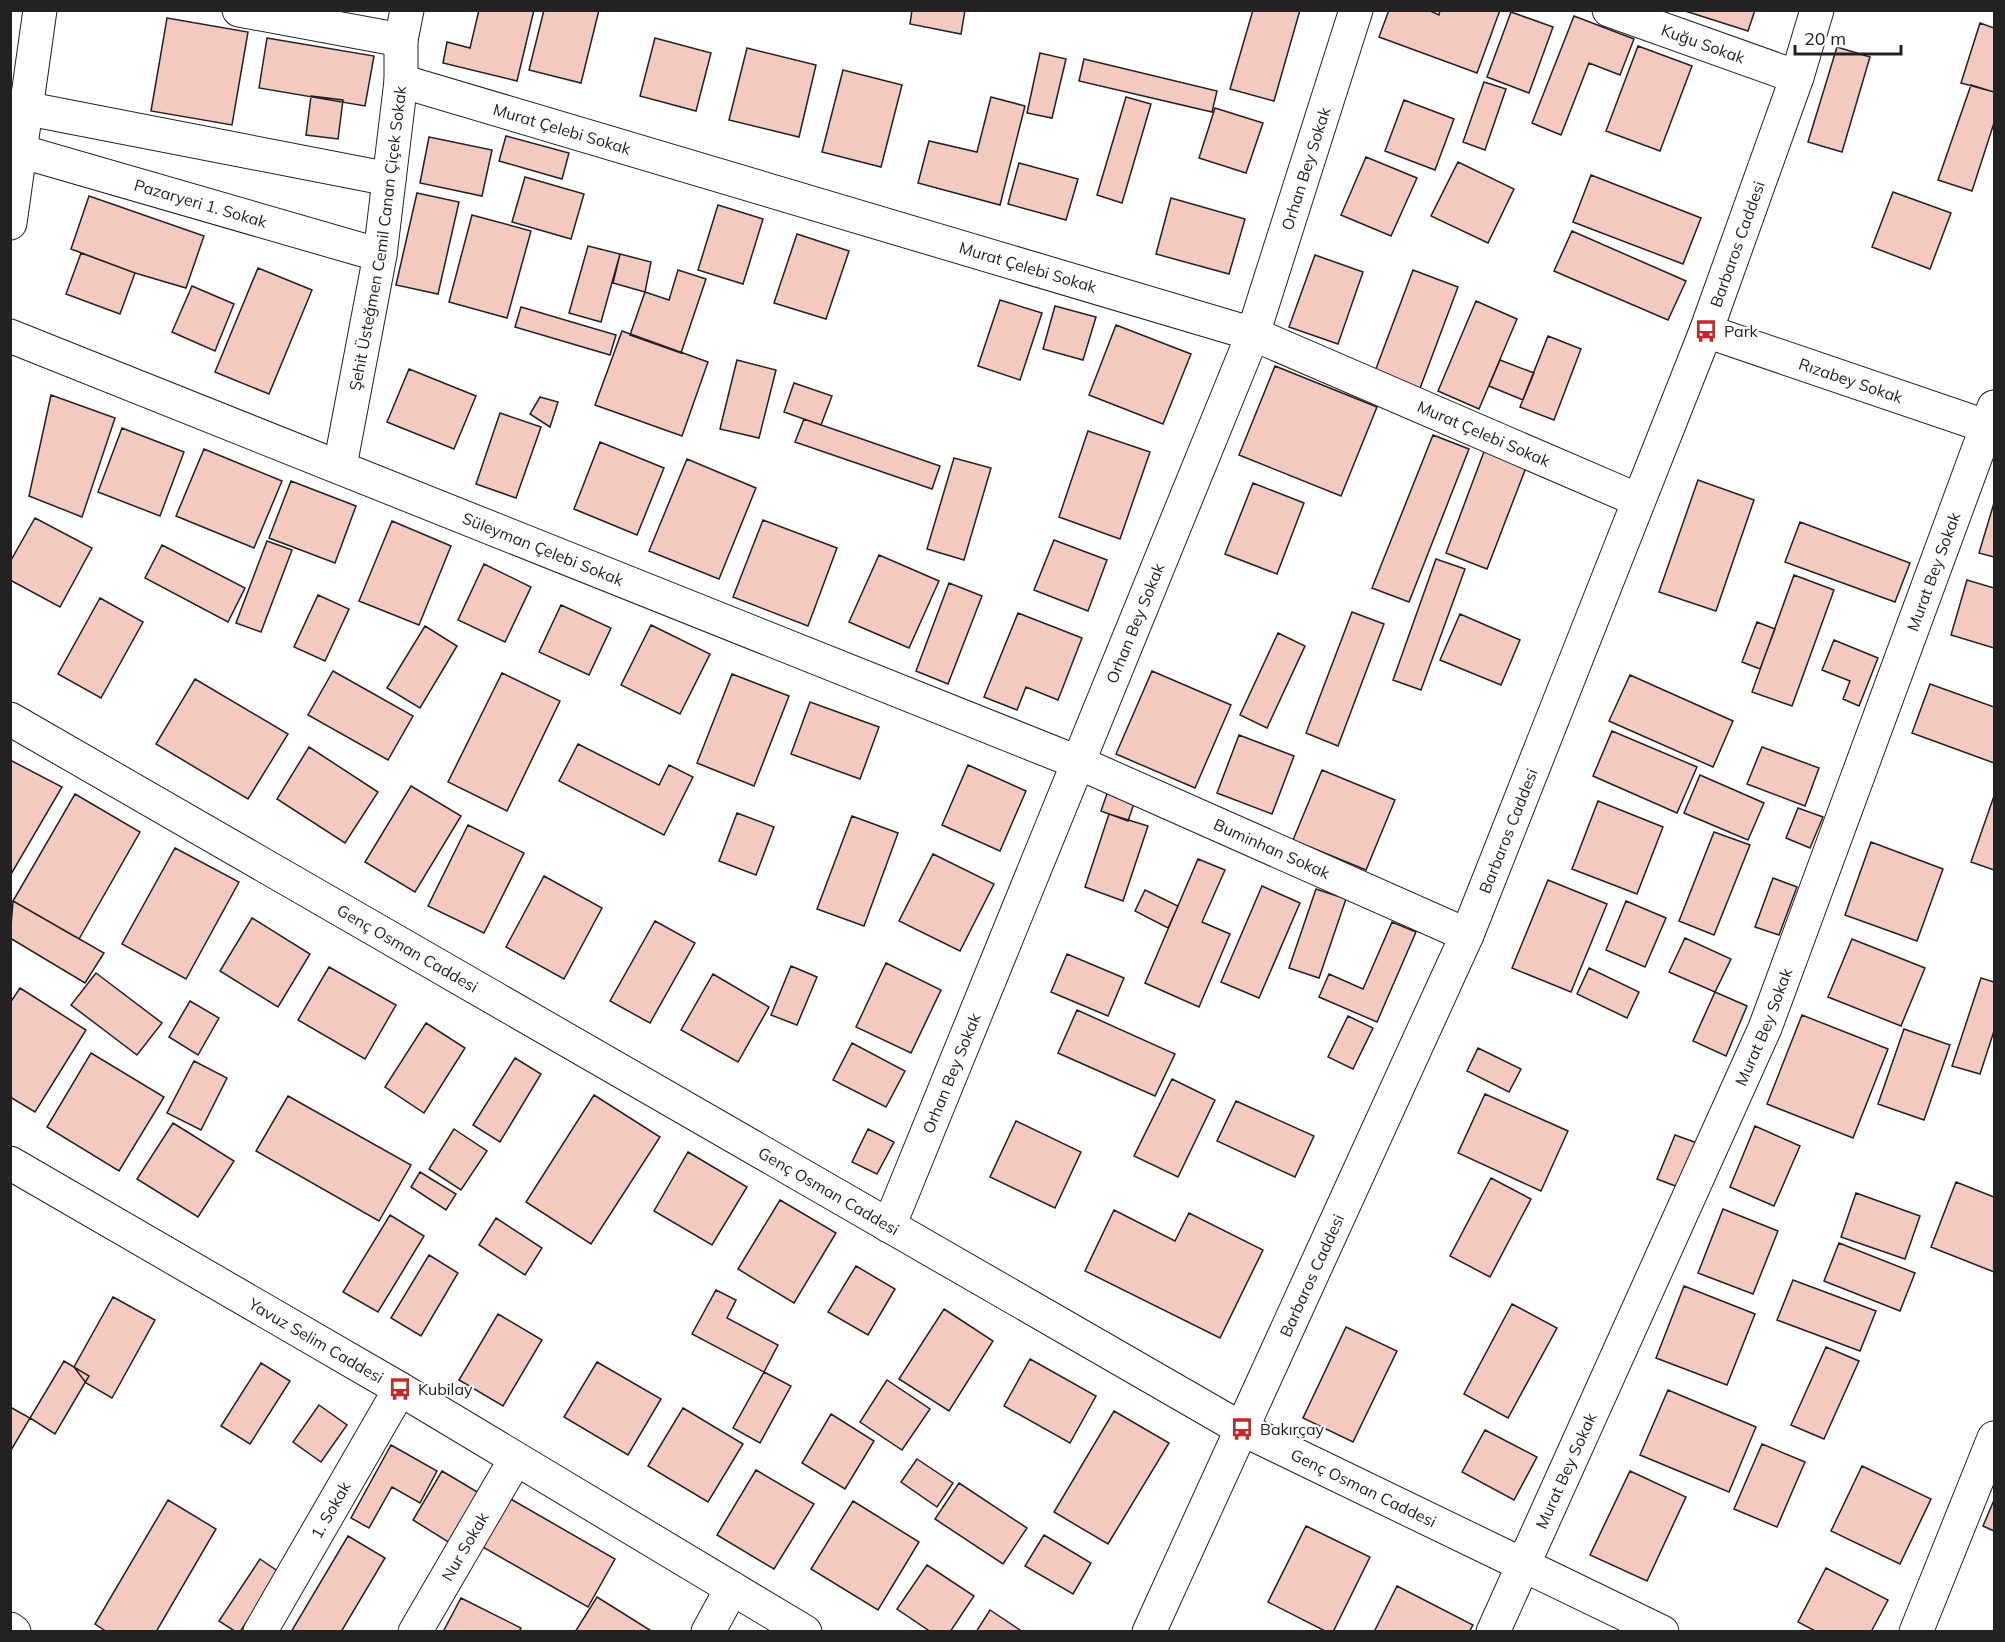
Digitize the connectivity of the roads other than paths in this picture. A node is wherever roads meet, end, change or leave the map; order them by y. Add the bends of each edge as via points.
1 (39, 10) edge
2 (239, 10) edge
3 (1356, 10) edge
4 (1609, 10) edge
5 (1817, 10) edge
6 (404, 25) edge
7 (1797, 77) junction
8 (401, 81) junction
9 (24, 108) junction
10 (20, 151) junction
11 (389, 179) junction
12 (10, 223) edge
13 (380, 255) junction
14 (1706, 331) junction
15 (1253, 334) junction
16 (10, 336) edge
17 (1992, 421) edge
18 (340, 466) junction
19 (1638, 501) junction
20 (10, 719) edge
21 (1077, 762) junction
22 (1467, 935) junction
23 (10, 1162) edge
24 (889, 1226) junction
25 (400, 1389) junction
26 (1242, 1429) junction
27 (1995, 1438) edge
28 (515, 1460) junction
29 (1523, 1564) junction
30 (732, 1588) junction
31 (10, 1629) edge
32 (15, 1632) edge
33 (260, 1632) edge
34 (415, 1632) edge
35 (708, 1632) edge
36 (805, 1632) edge
37 (1149, 1632) edge
38 (1493, 1632) edge
39 (1662, 1632) edge
40 (1916, 1632) edge

1 - 9 street
2 - 6 street
3 - 15 street, Orhan Bey Sokak
4 - 7 street, Kuğu Sokak
5 - 7 street, Barbaros Caddesi
6 - 8 street, Şehit Üsteğmen Cemil Canan Çiçek Sokak
7 - 14 street, Barbaros Caddesi
8 - 11 street, Şehit Üsteğmen Cemil Canan Çiçek Sokak
8 - 15 street, Murat Çelebi Sokak
9 - 10 street
9 - 11 street
10 - 12 street
10 - 13 street, Pazaryeri 1. Sokak
11 - 13 street, Şehit Üsteğmen Cemil Canan Çiçek Sokak
13 - 18 street, Şehit Üsteğmen Cemil Canan Çiçek Sokak
14 - 17 street, Rızabey Sokak
14 - 19 street, Barbaros Caddesi
15 - 19 street, Murat Çelebi Sokak
15 - 21 street, Orhan Bey Sokak
16 - 18 street, Süleyman Çelebi Sokak
17 - 29 street, Murat Bey Sokak via 1765,1028
18 - 21 street, Süleyman Çelebi Sokak
19 - 22 street, Barbaros Caddesi
20 - 24 street, Genç Osman Caddesi
21 - 22 street, Buminhan Sokak
21 - 24 street, Orhan Bey Sokak
22 - 26 street, Barbaros Caddesi
23 - 25 street, Yavuz Selim Caddesi
24 - 26 street, Genç Osman Caddesi
25 - 28 street, Yavuz Selim Caddesi
25 - 33 street, 1. Sokak
26 - 29 street, Genç Osman Caddesi
26 - 37 street, Barbaros Caddesi
27 - 40 street
28 - 30 street, Yavuz Selim Caddesi
28 - 34 street, Nur Sokak
29 - 38 street, Murat Bey Sokak
29 - 39 street, Genç Osman Caddesi
30 - 35 street
30 - 36 street, Yavuz Selim Caddesi
31 - 32 street

